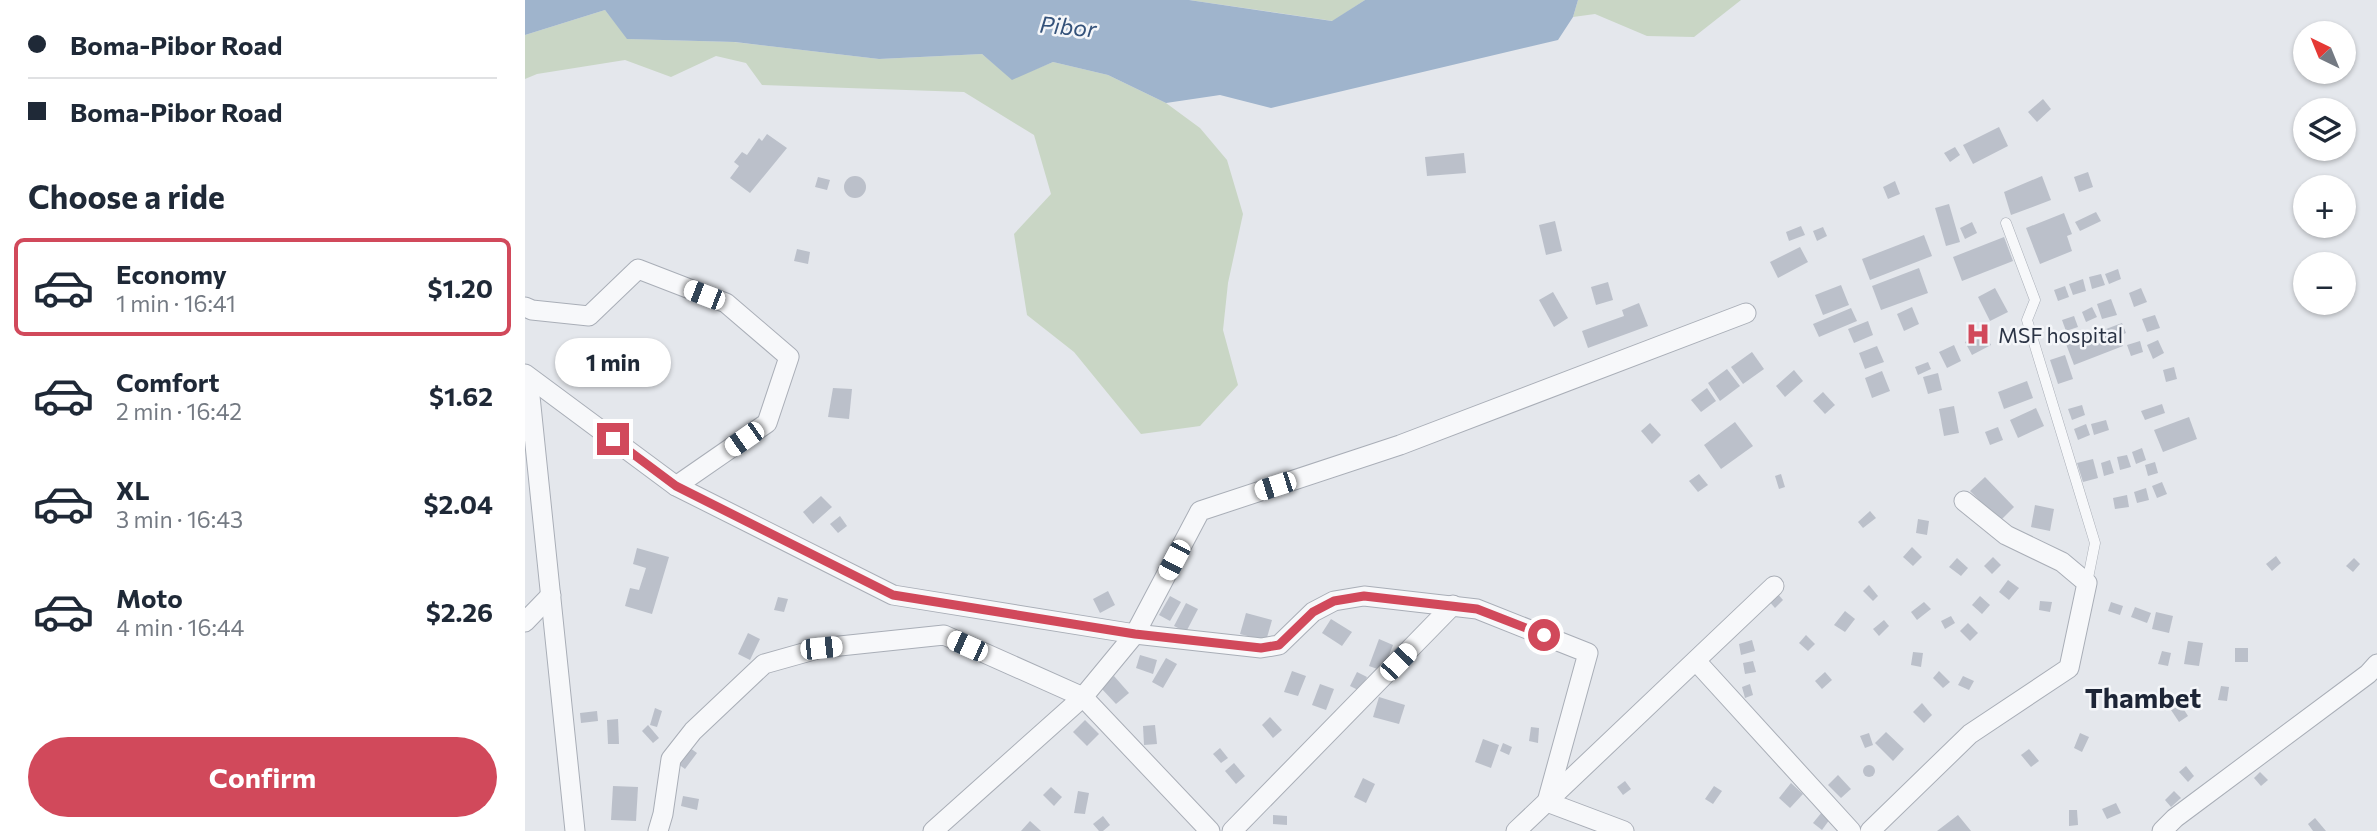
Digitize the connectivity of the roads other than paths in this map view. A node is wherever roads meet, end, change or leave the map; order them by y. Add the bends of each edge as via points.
1 (2006, 223) dead end
2 (525, 307) edge
3 (1747, 313) dead end
4 (527, 375) edge
5 (676, 486) junction
6 (1964, 501) dead end
7 (2087, 583) junction
8 (1774, 586) dead end
9 (551, 595) junction
10 (1453, 605) junction
11 (525, 622) edge
12 (1135, 634) junction
13 (1696, 661) junction
14 (2374, 674) edge
15 (1083, 697) junction
16 (1547, 802) junction
17 (575, 831) edge
18 (658, 831) edge
19 (933, 831) edge
20 (1210, 831) edge
21 (1232, 831) edge
22 (1516, 831) edge
23 (1624, 831) edge
24 (1851, 831) edge
25 (1870, 831) edge
26 (2162, 831) edge

1 - 7 lane via 2035,300 2027,320 2095,543
2 - 5 street via 589,316 638,269 726,303 789,357 767,423
3 - 12 street via 1400,445 1200,511
4 - 5 street
4 - 9 street
5 - 12 street via 893,595
6 - 7 street via 2006,535 2062,562
7 - 25 street via 2069,668 1970,734
8 - 13 street
9 - 11 street
9 - 17 street
10 - 12 street via 1364,596 1334,601 1313,612 1279,645 1261,648
10 - 16 street via 1477,609 1588,653
10 - 21 street
12 - 15 street
13 - 16 street
13 - 24 street
14 - 26 street
15 - 18 street via 944,635 821,648 764,664 670,759
15 - 19 street
15 - 20 street
16 - 22 street
16 - 23 street

